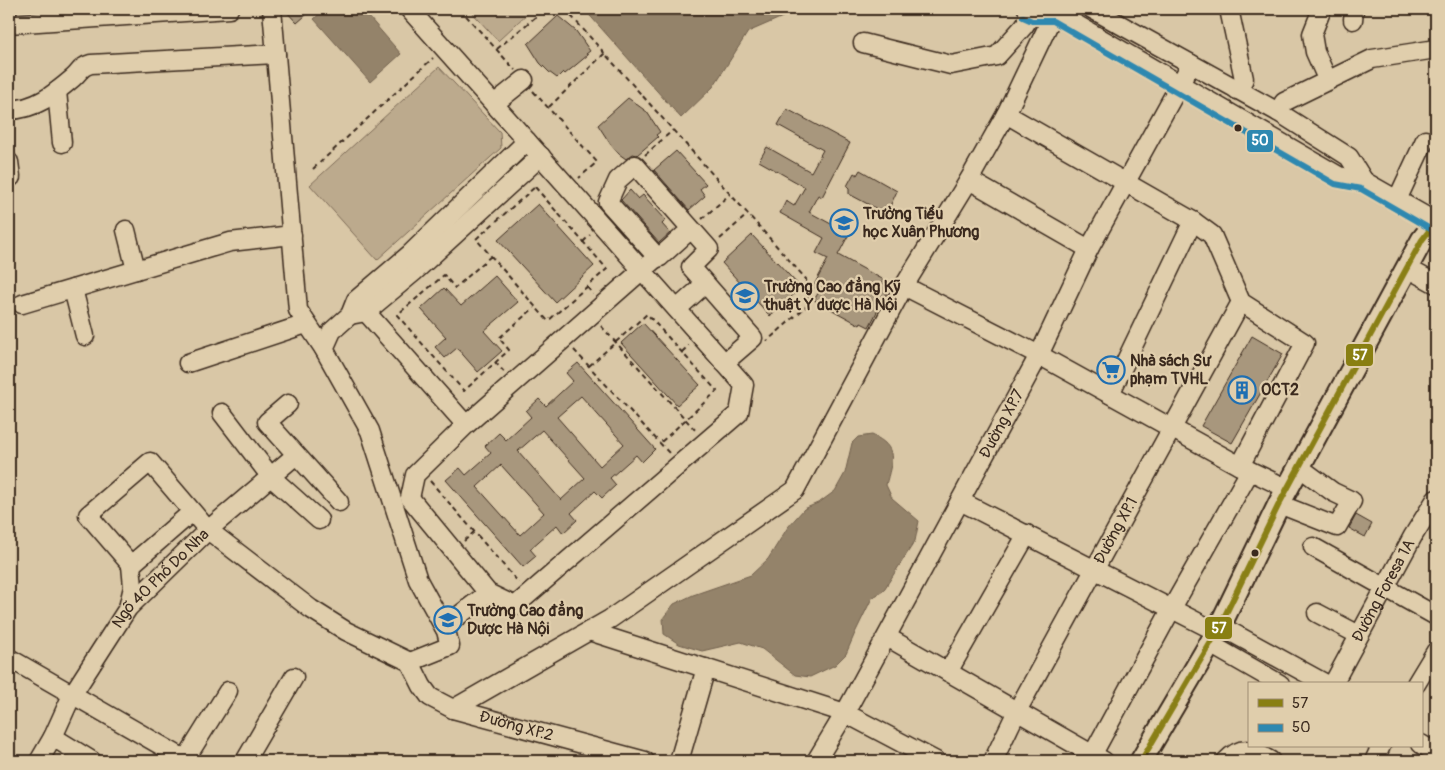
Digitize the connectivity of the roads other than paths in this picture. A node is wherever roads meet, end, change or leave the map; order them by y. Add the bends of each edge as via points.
1 (229, 9) edge
2 (272, 9) edge
3 (409, 9) edge
4 (1092, 9) edge
5 (1229, 9) edge
6 (1322, 9) edge
7 (200, 10) edge
8 (1030, 10) edge
9 (1056, 11) edge
10 (124, 12) edge
11 (42, 15) edge
12 (9, 24) edge
13 (863, 43) dead end
14 (1436, 48) edge
15 (276, 54) junction
16 (1191, 64) junction
17 (524, 80) road end
18 (1328, 81) junction
19 (1181, 84) junction
20 (1238, 90) junction
21 (57, 91) junction
22 (494, 104) junction
23 (1281, 107) junction
24 (9, 110) edge
25 (1006, 114) junction
26 (1425, 140) dead end
27 (527, 141) junction
28 (62, 143) dead end
29 (541, 156) junction
30 (969, 180) junction
31 (1364, 181) junction
32 (1126, 182) junction
33 (1397, 200) junction
34 (1194, 221) junction
35 (1436, 222) edge
36 (692, 229) junction
37 (126, 230) dead end
38 (292, 235) junction
39 (1089, 249) junction
40 (657, 257) junction
41 (1407, 268) junction
42 (136, 270) junction
43 (642, 270) junction
44 (705, 284) junction
45 (1436, 284) edge
46 (904, 286) junction
47 (73, 289) junction
48 (1241, 302) junction
49 (22, 304) dead end
50 (357, 309) junction
51 (677, 309) junction
52 (306, 324) junction
53 (85, 336) dead end
54 (324, 349) junction
55 (1039, 355) junction
56 (188, 363) dead end
57 (724, 363) junction
58 (1110, 394) junction
59 (288, 404) dead end
60 (222, 414) dead end
61 (466, 425) junction
62 (1173, 429) junction
63 (296, 455) junction
64 (1299, 467) junction
65 (1245, 468) junction
66 (270, 478) junction
67 (1284, 496) junction
68 (1436, 499) edge
69 (960, 500) junction
70 (338, 502) dead end
71 (192, 512) junction
72 (319, 520) dead end
73 (208, 530) junction
74 (1027, 534) junction
75 (1313, 547) dead end
76 (131, 566) junction
77 (1094, 568) junction
78 (1385, 587) junction
79 (488, 593) junction
80 (128, 608) junction
81 (1172, 608) junction
82 (1317, 613) dead end
83 (1436, 616) edge
84 (448, 624) junction
85 (589, 631) junction
86 (1216, 634) junction
87 (1359, 635) junction
88 (887, 637) junction
89 (1436, 651) edge
90 (9, 658) edge
91 (410, 662) junction
92 (706, 668) junction
93 (948, 672) junction
94 (294, 677) dead end
95 (1277, 682) edge
96 (1322, 682) edge
97 (1334, 682) edge
98 (1417, 682) edge
99 (228, 691) dead end
100 (72, 696) junction
101 (453, 709) junction
102 (1017, 712) junction
103 (845, 713) junction
104 (53, 737) junction
105 (1422, 745) edge
106 (1380, 748) edge
107 (1436, 753) edge
108 (1095, 759) edge
109 (186, 760) edge
110 (39, 761) edge
111 (92, 761) edge
112 (245, 761) edge
113 (645, 761) edge
114 (679, 761) edge
115 (816, 761) edge
116 (936, 761) edge
117 (992, 761) edge
118 (1141, 761) edge
119 (1226, 761) edge
120 (1271, 761) edge
121 (1374, 761) edge

1 - 7 street
2 - 15 street
3 - 22 street
4 - 16 street
5 - 20 street via 1244,79
6 - 18 street via 1312,34 1315,52
7 - 10 street
8 - 9 street
8 - 13 street via 1023,28 996,56 951,65
9 - 19 street
9 - 25 street
10 - 11 street
11 - 12 street
14 - 18 street via 1372,59
15 - 21 street via 91,64 82,66
15 - 38 street
16 - 19 street, Đường XP.7
16 - 20 street
17 - 22 street
18 - 23 street
19 - 31 street via 1339,176
19 - 32 street, Đường XP.7
20 - 23 street
21 - 24 street via 45,101
21 - 28 street
22 - 27 street
23 - 31 street via 1349,157
25 - 30 street
25 - 32 street
26 - 33 street
27 - 29 street
27 - 50 street
29 - 43 street
29 - 50 street via 414,272
30 - 39 street
30 - 46 street
31 - 33 street
32 - 34 street
32 - 39 street, Đường XP.7
33 - 35 street
34 - 48 street via 1212,235
34 - 58 street
35 - 41 main road
36 - 40 street
36 - 40 street via 635,165 618,180 608,202
36 - 44 street via 709,249 691,268
37 - 42 street
38 - 42 street via 230,242
38 - 52 street via 298,310
39 - 55 street, Đường XP.7
40 - 43 street
41 - 45 street
41 - 64 main road
42 - 47 street
43 - 51 street
43 - 61 street
44 - 51 street
44 - 57 street via 753,338
46 - 55 street
46 - 85 street via 794,490
47 - 49 street
47 - 53 street
48 - 62 street, Đường XP.1
48 - 65 street via 1305,343
50 - 54 street via 332,331
50 - 61 street
51 - 57 street
52 - 54 street
52 - 56 street
54 - 84 street via 370,431 418,580
55 - 58 street
55 - 69 street, Đường XP.7
57 - 79 street via 744,385 739,413 516,606
58 - 62 street
59 - 63 street via 267,422
60 - 66 street
61 - 79 street via 415,475 410,498
62 - 65 street
62 - 77 street, Đường XP.1
63 - 66 street
63 - 70 street
64 - 67 main road
64 - 67 street via 1352,501 1337,527
65 - 67 street
65 - 81 street
66 - 72 street
66 - 73 street
67 - 86 main road
68 - 78 street, Đường Foresa 1A
69 - 74 street
69 - 88 street, Đường XP.7
71 - 73 street
71 - 76 street
71 - 76 street via 150,462 88,515
73 - 80 street, Ngõ 40 Phố Do Nha
73 - 91 street, Ngõ 40 Phố Do Nha via 318,613 346,631
74 - 77 street
74 - 93 street
75 - 78 street
76 - 80 street via 133,587
77 - 81 street
77 - 102 street, Đường XP.1
78 - 83 street
78 - 87 street, Đường Foresa 1A
79 - 84 street
80 - 100 street, Ngõ 40 Phố Do Nha
81 - 86 street
81 - 108 street
82 - 87 street
84 - 91 street via 450,646
85 - 92 street
85 - 101 street
86 - 95 street
86 - 96 street
86 - 118 main road
87 - 97 street, Đường Foresa 1A
88 - 93 street
88 - 103 street, Đường XP.7
89 - 98 street
90 - 100 street
91 - 101 street, Đường XP.2 via 430,698
92 - 103 street
92 - 114 street
93 - 102 street
94 - 112 street
99 - 109 street
100 - 104 street, Ngõ 40 Phố Do Nha
100 - 109 street
101 - 113 street, Đường XP.2
102 - 108 street
102 - 117 street, Đường XP.1
103 - 115 street, Đường XP.7
103 - 116 street
104 - 110 street, Ngõ 40 Phố Do Nha
104 - 111 street
105 - 107 street
106 - 121 street
119 - 120 street via 1237,751 1245,750

